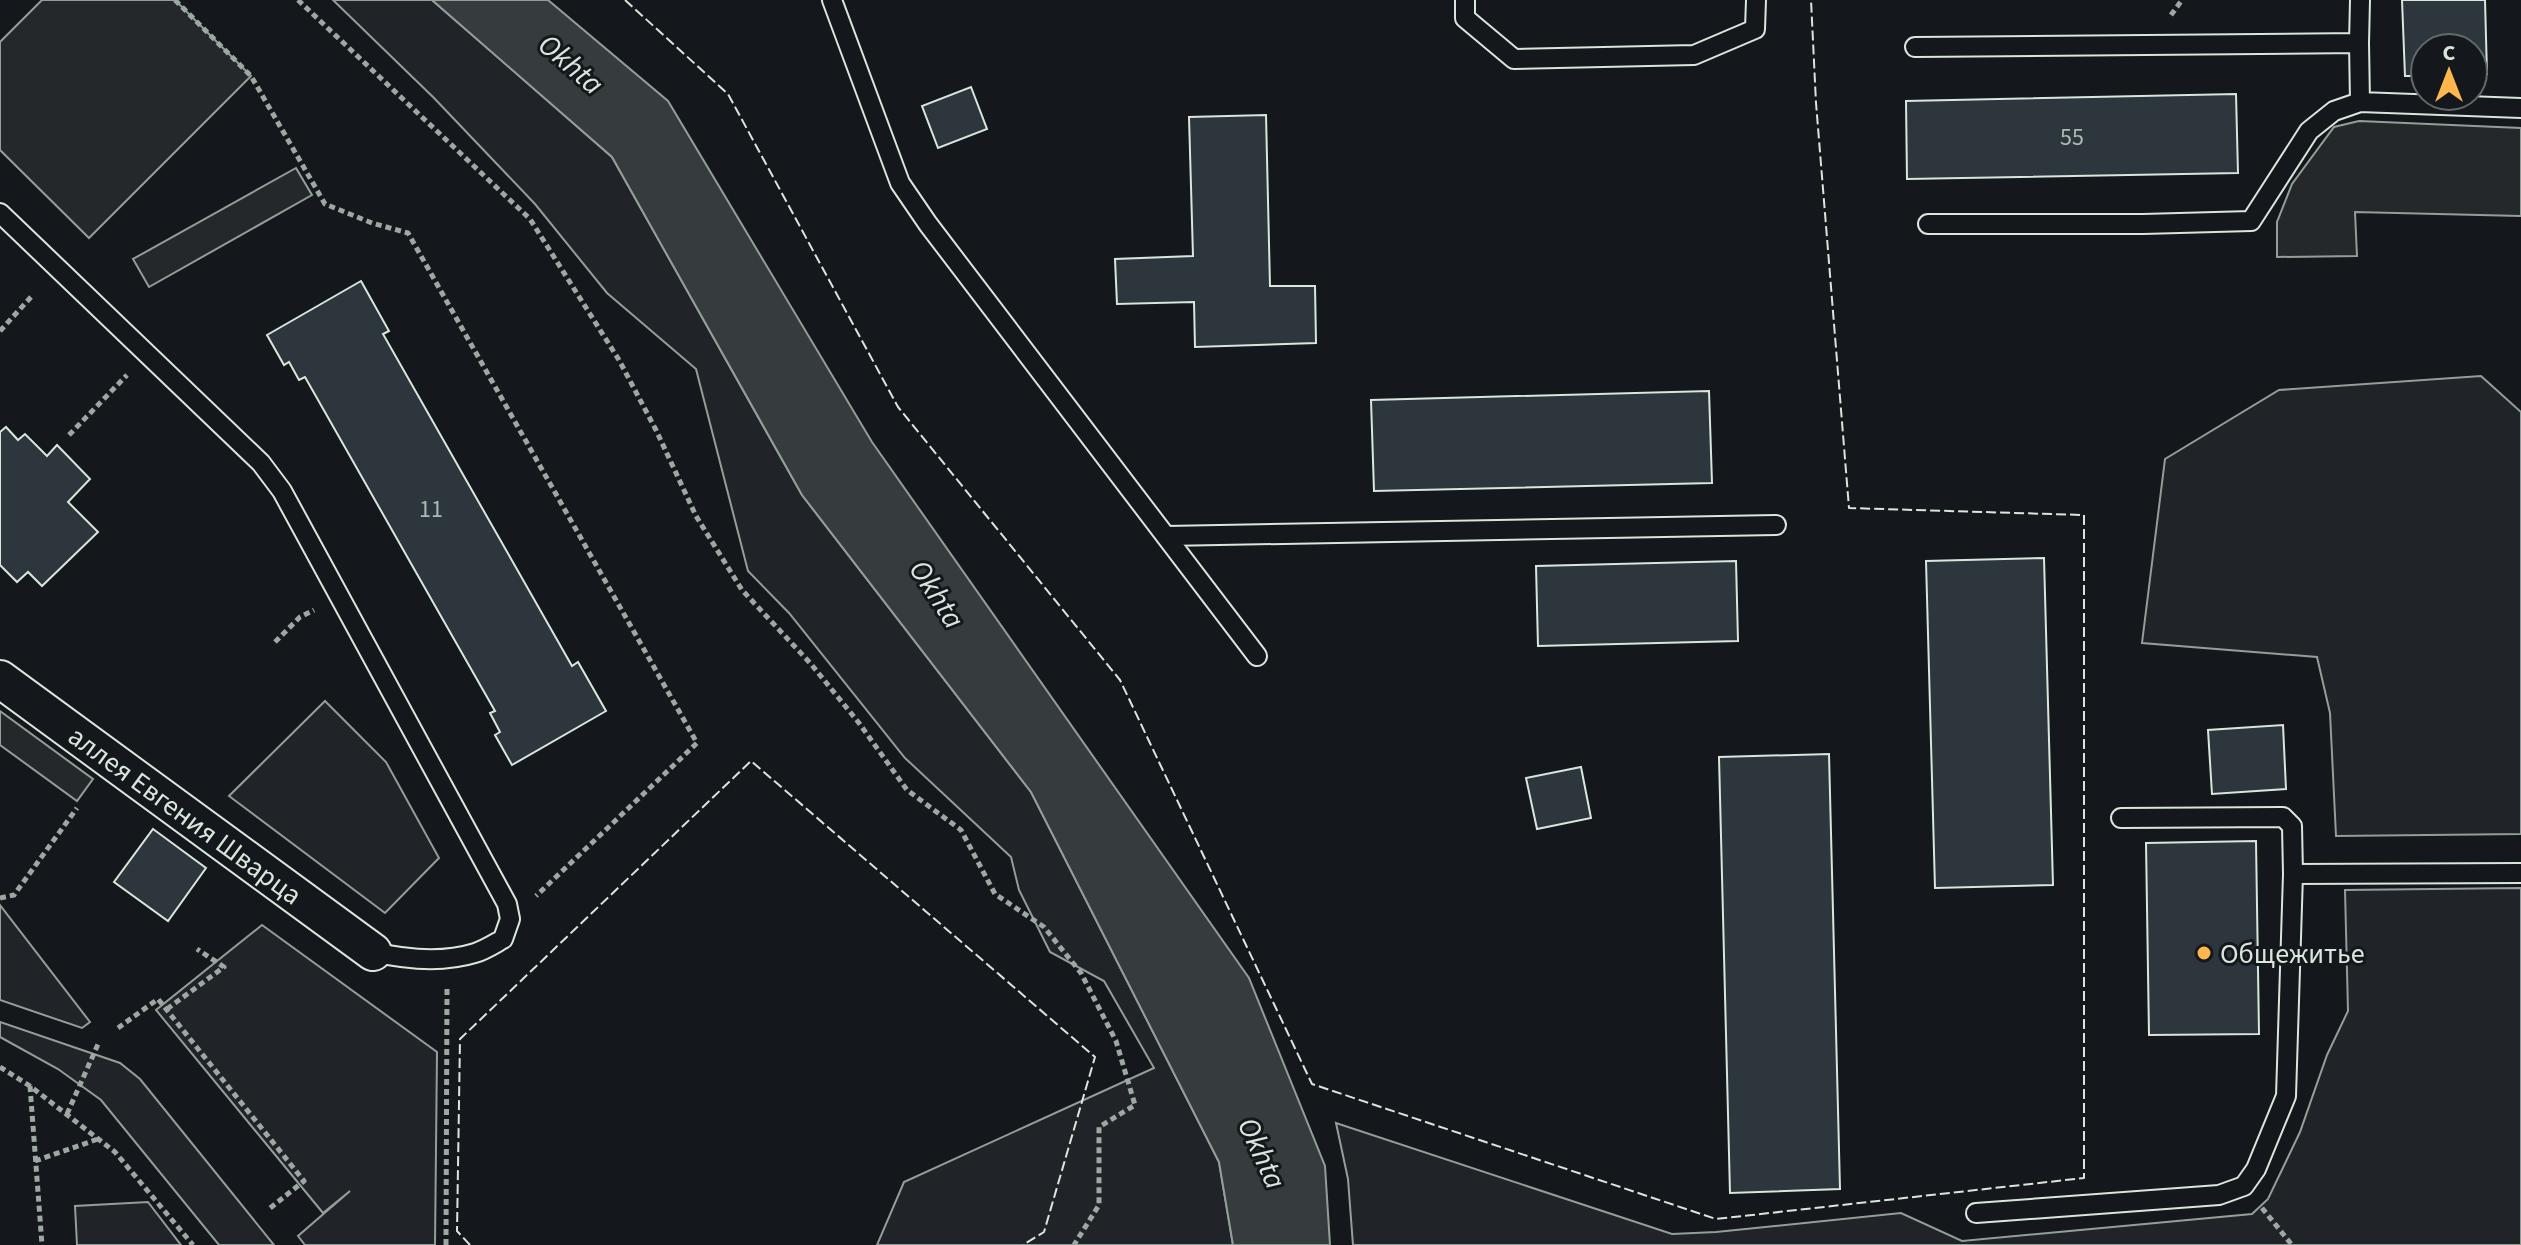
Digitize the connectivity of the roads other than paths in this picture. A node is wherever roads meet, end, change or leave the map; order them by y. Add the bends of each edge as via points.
1 (832, 0) edge
2 (1465, 0) edge
3 (1756, 0) edge
4 (2360, 0) edge
5 (2359, 43) junction
6 (1915, 47) dead end
7 (2360, 102) junction
8 (2521, 108) edge
9 (0, 213) edge
10 (1928, 224) dead end
11 (1776, 525) dead end
12 (1166, 536) junction
13 (1257, 656) dead end
14 (0, 679) edge
15 (2121, 818) dead end
16 (2521, 873) edge
17 (2293, 874) junction
18 (373, 952) joint
19 (1976, 1213) dead end

1 - 12 lane via 900,183
2 - 3 lane via 1465,18 1514,59 1694,55 1755,29
4 - 5 lane
5 - 6 lane
5 - 7 lane
7 - 8 lane
7 - 10 lane via 2334,111 2309,131 2251,221
9 - 18 lane via 261,463 282,491 507,904 510,919 503,939 477,953 447,958
11 - 12 lane
12 - 13 lane
14 - 18 street, аллея Евгения Шварца
15 - 17 lane via 2283,817 2292,826
16 - 17 lane
17 - 19 lane via 2286,1096 2267,1147 2244,1186 2219,1195

